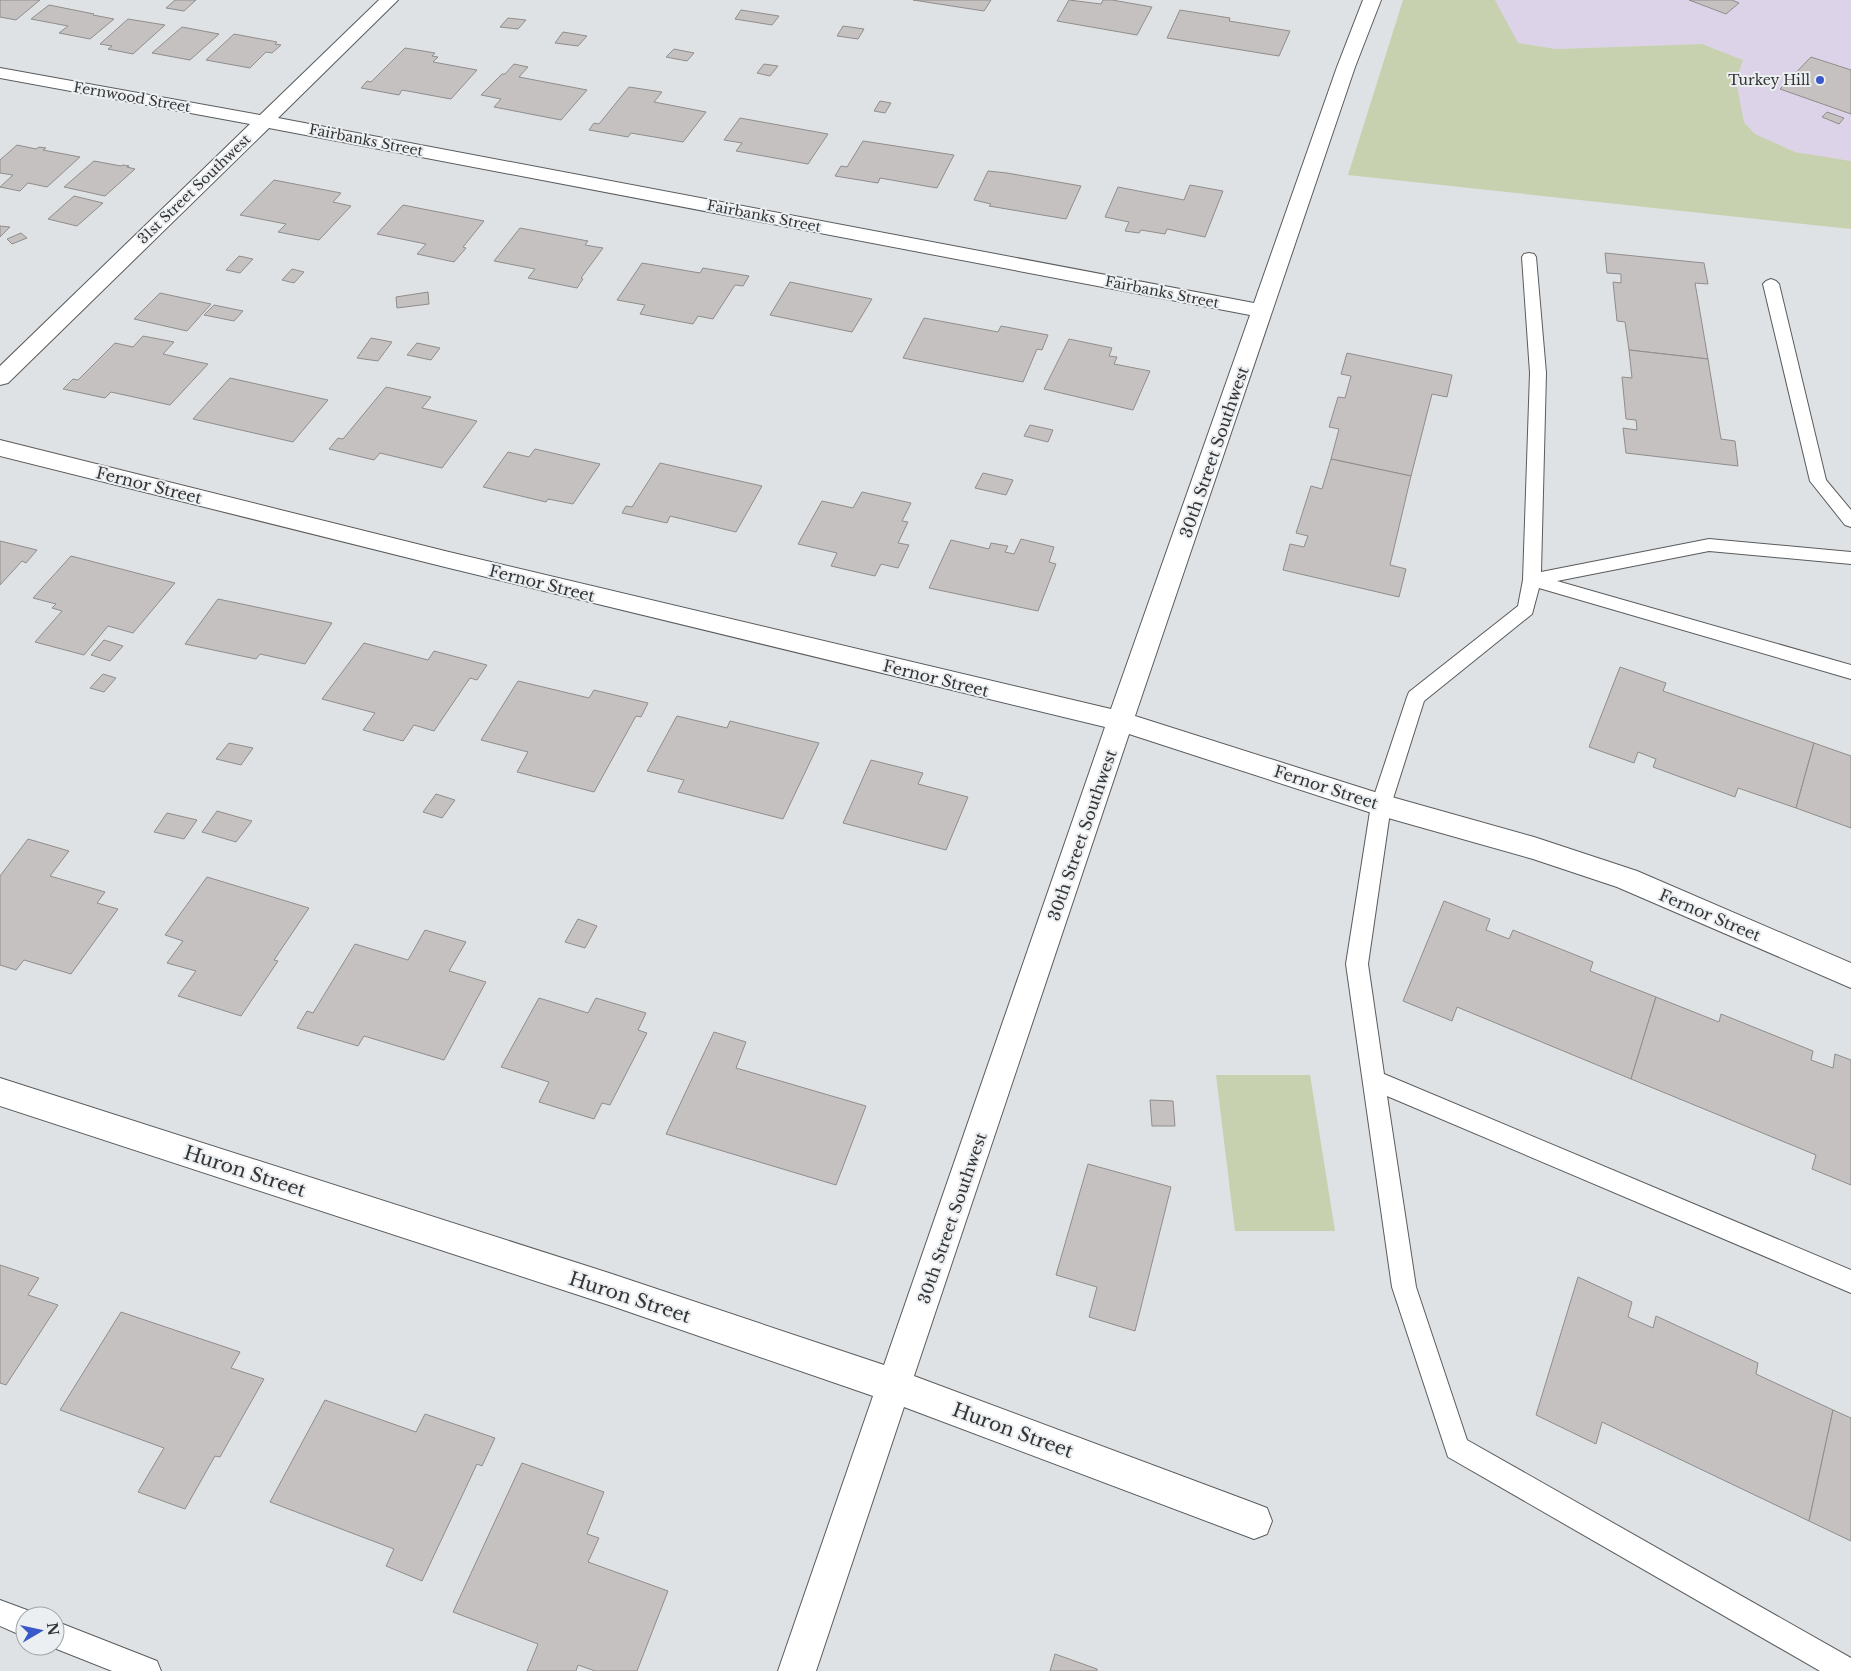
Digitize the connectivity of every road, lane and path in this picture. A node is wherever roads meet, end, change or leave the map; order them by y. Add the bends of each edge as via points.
1 (388, 0) edge
2 (1372, 0) edge
3 (0, 74) edge
4 (264, 121) junction
5 (1529, 257) dead end
6 (1771, 284) dead end
7 (1263, 311) junction
8 (0, 378) edge
9 (0, 448) edge
10 (1851, 521) edge
11 (1851, 558) edge
12 (1532, 580) junction
13 (1851, 672) edge
14 (1120, 721) junction
15 (1381, 805) junction
16 (1851, 976) edge
17 (1374, 1080) junction
18 (0, 1092) edge
19 (1851, 1282) edge
20 (895, 1386) junction
21 (1254, 1521) dead end
22 (0, 1613) edge
23 (15, 1619) edge
24 (65, 1639) edge
25 (147, 1671) edge
26 (797, 1671) edge
27 (1847, 1671) edge

1 - 4 street, 31st Street Southwest
2 - 7 street, 30th Street Southwest
3 - 4 street, Fernwood Street
4 - 7 street, Fairbanks Street
4 - 8 street, 31st Street Southwest
5 - 12 lane via 1538,373
6 - 10 lane via 1818,481
7 - 14 street, 30th Street Southwest
9 - 14 street, Fernor Street via 468,565
11 - 12 lane via 1709,545
12 - 13 lane
12 - 15 lane via 1526,609 1416,696
14 - 15 street, Fernor Street
14 - 20 street, 30th Street Southwest
15 - 16 street, Fernor Street via 1534,848 1627,880
15 - 17 lane via 1357,964
17 - 19 lane
17 - 27 lane via 1404,1287 1457,1448
18 - 20 street, Huron Street via 590,1283
20 - 21 street, Huron Street
20 - 26 street, 30th Street Southwest
22 - 23 lane
24 - 25 lane

